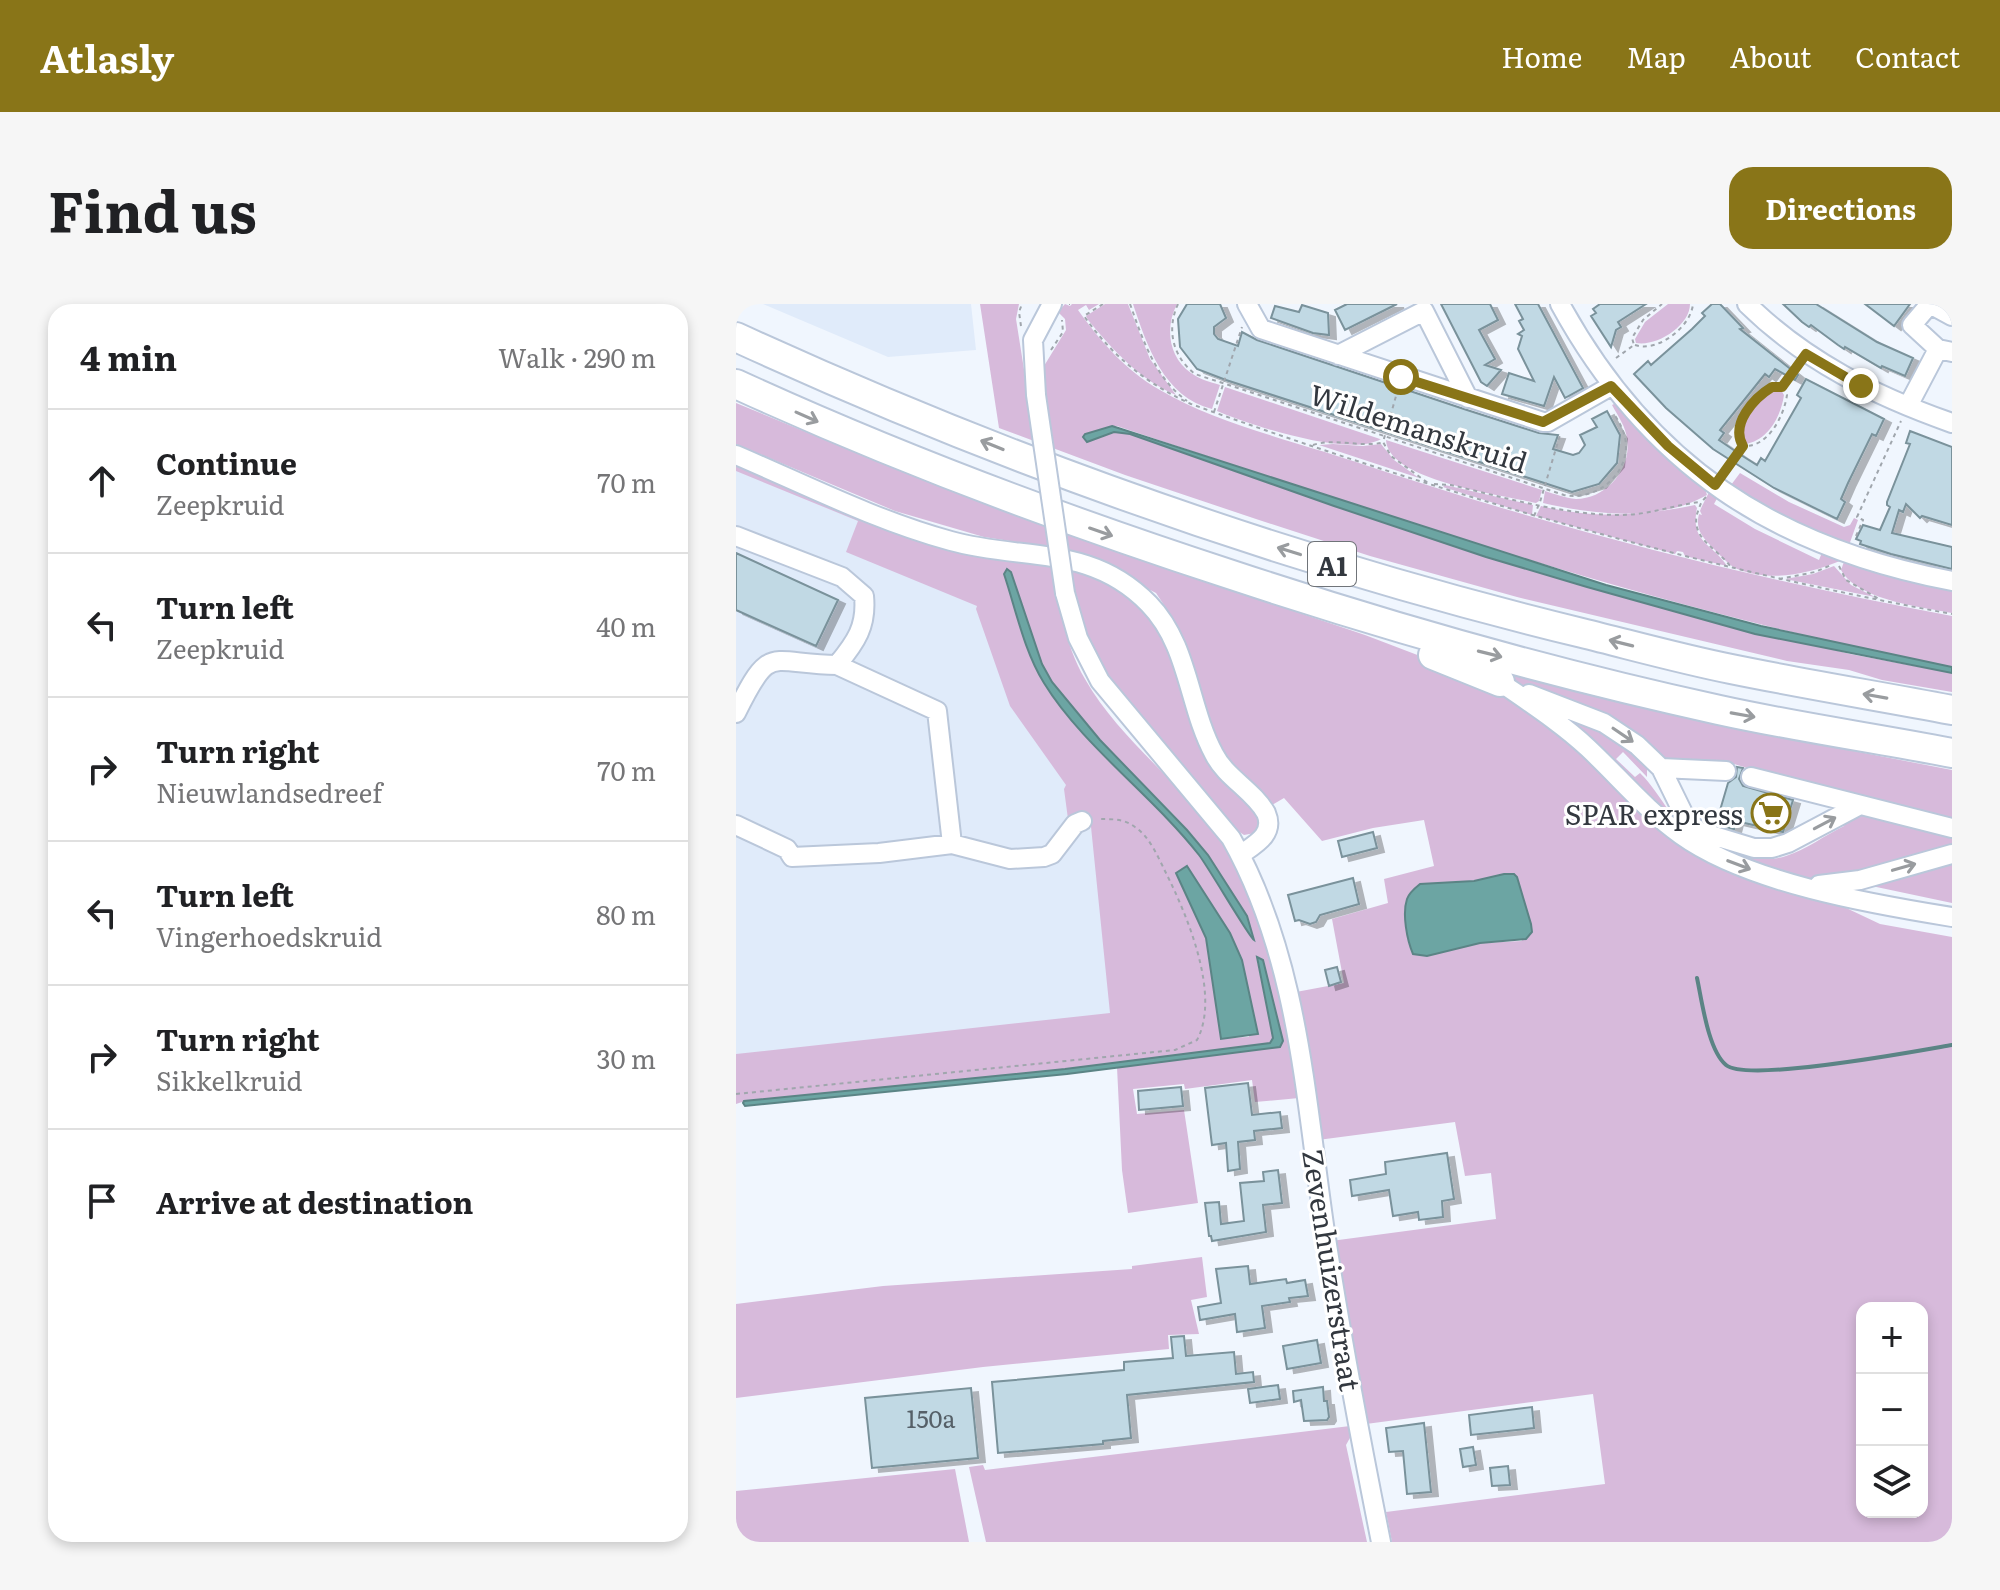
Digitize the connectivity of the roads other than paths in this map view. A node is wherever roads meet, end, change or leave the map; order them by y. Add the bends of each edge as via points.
1 (1560, 304) edge
2 (1747, 304) edge
3 (1930, 304) edge
4 (1044, 306) edge
5 (1250, 310) edge
6 (1952, 316) edge
7 (736, 337) edge
8 (1945, 351) edge
9 (1338, 355) junction
10 (736, 384) edge
11 (1607, 389) junction
12 (1468, 398) junction
13 (1908, 406) junction
14 (1952, 423) edge
15 (736, 455) edge
16 (736, 536) edge
17 (1952, 581) edge
18 (1335, 609) junction
19 (837, 665) junction
20 (1500, 682) junction
21 (1952, 710) edge
22 (736, 713) edge
23 (1952, 753) edge
24 (1661, 768) junction
25 (1726, 771) dead end
26 (1751, 777) dead end
27 (1858, 806) junction
28 (1082, 821) road end
29 (736, 825) edge
30 (1952, 828) edge
31 (952, 844) junction
32 (1952, 854) edge
33 (1240, 855) junction
34 (1800, 885) junction
35 (1952, 917) edge
36 (1381, 1542) edge

1 - 11 street
2 - 13 street via 1806,354
3 - 6 street
3 - 8 street via 1912,325
4 - 33 street, Zevenhuizerstraat, bridge via 1033,340 1035,386 1065,593 1078,638 1100,681 1220,822
5 - 9 street via 1261,329
21 -> 7 highway, A1 via 1714,665 1484,609 1265,544 1091,485
8 - 13 street
9 - 12 street
9 - 12 street via 1424,311
10 -> 18 highway, A1 via 923,465 1082,525
11 - 12 street via 1543,422
11 - 17 street via 1715,485 1756,513 1802,537 1884,566
13 - 14 street
15 - 33 street via 924,533 1083,563 1127,584 1162,619 1173,639 1215,758 1266,813 1264,837
16 - 19 street via 842,577 864,596 866,616
18 - 20 highway, A1 via 1374,631
18 -> 23 highway, A1 via 1467,648 1719,710
19 - 22 street via 767,663 754,676
19 - 31 street via 937,711
20 -> 24 street, A1 via 1614,729
20 -> 34 street, A1 via 1577,739 1657,817 1689,840 1736,864
24 - 25 street
24 -> 27 street, A1 via 1686,819 1698,831 1754,848 1783,846
26 - 27 street
27 - 30 street
28 - 31 street via 1044,857 1010,859
29 - 31 street via 787,849 792,857
34 -> 32 street, A1 via 1860,880
33 - 36 street, Zevenhuizerstraat via 1270,928 1290,997 1332,1276
34 - 35 street, A1

